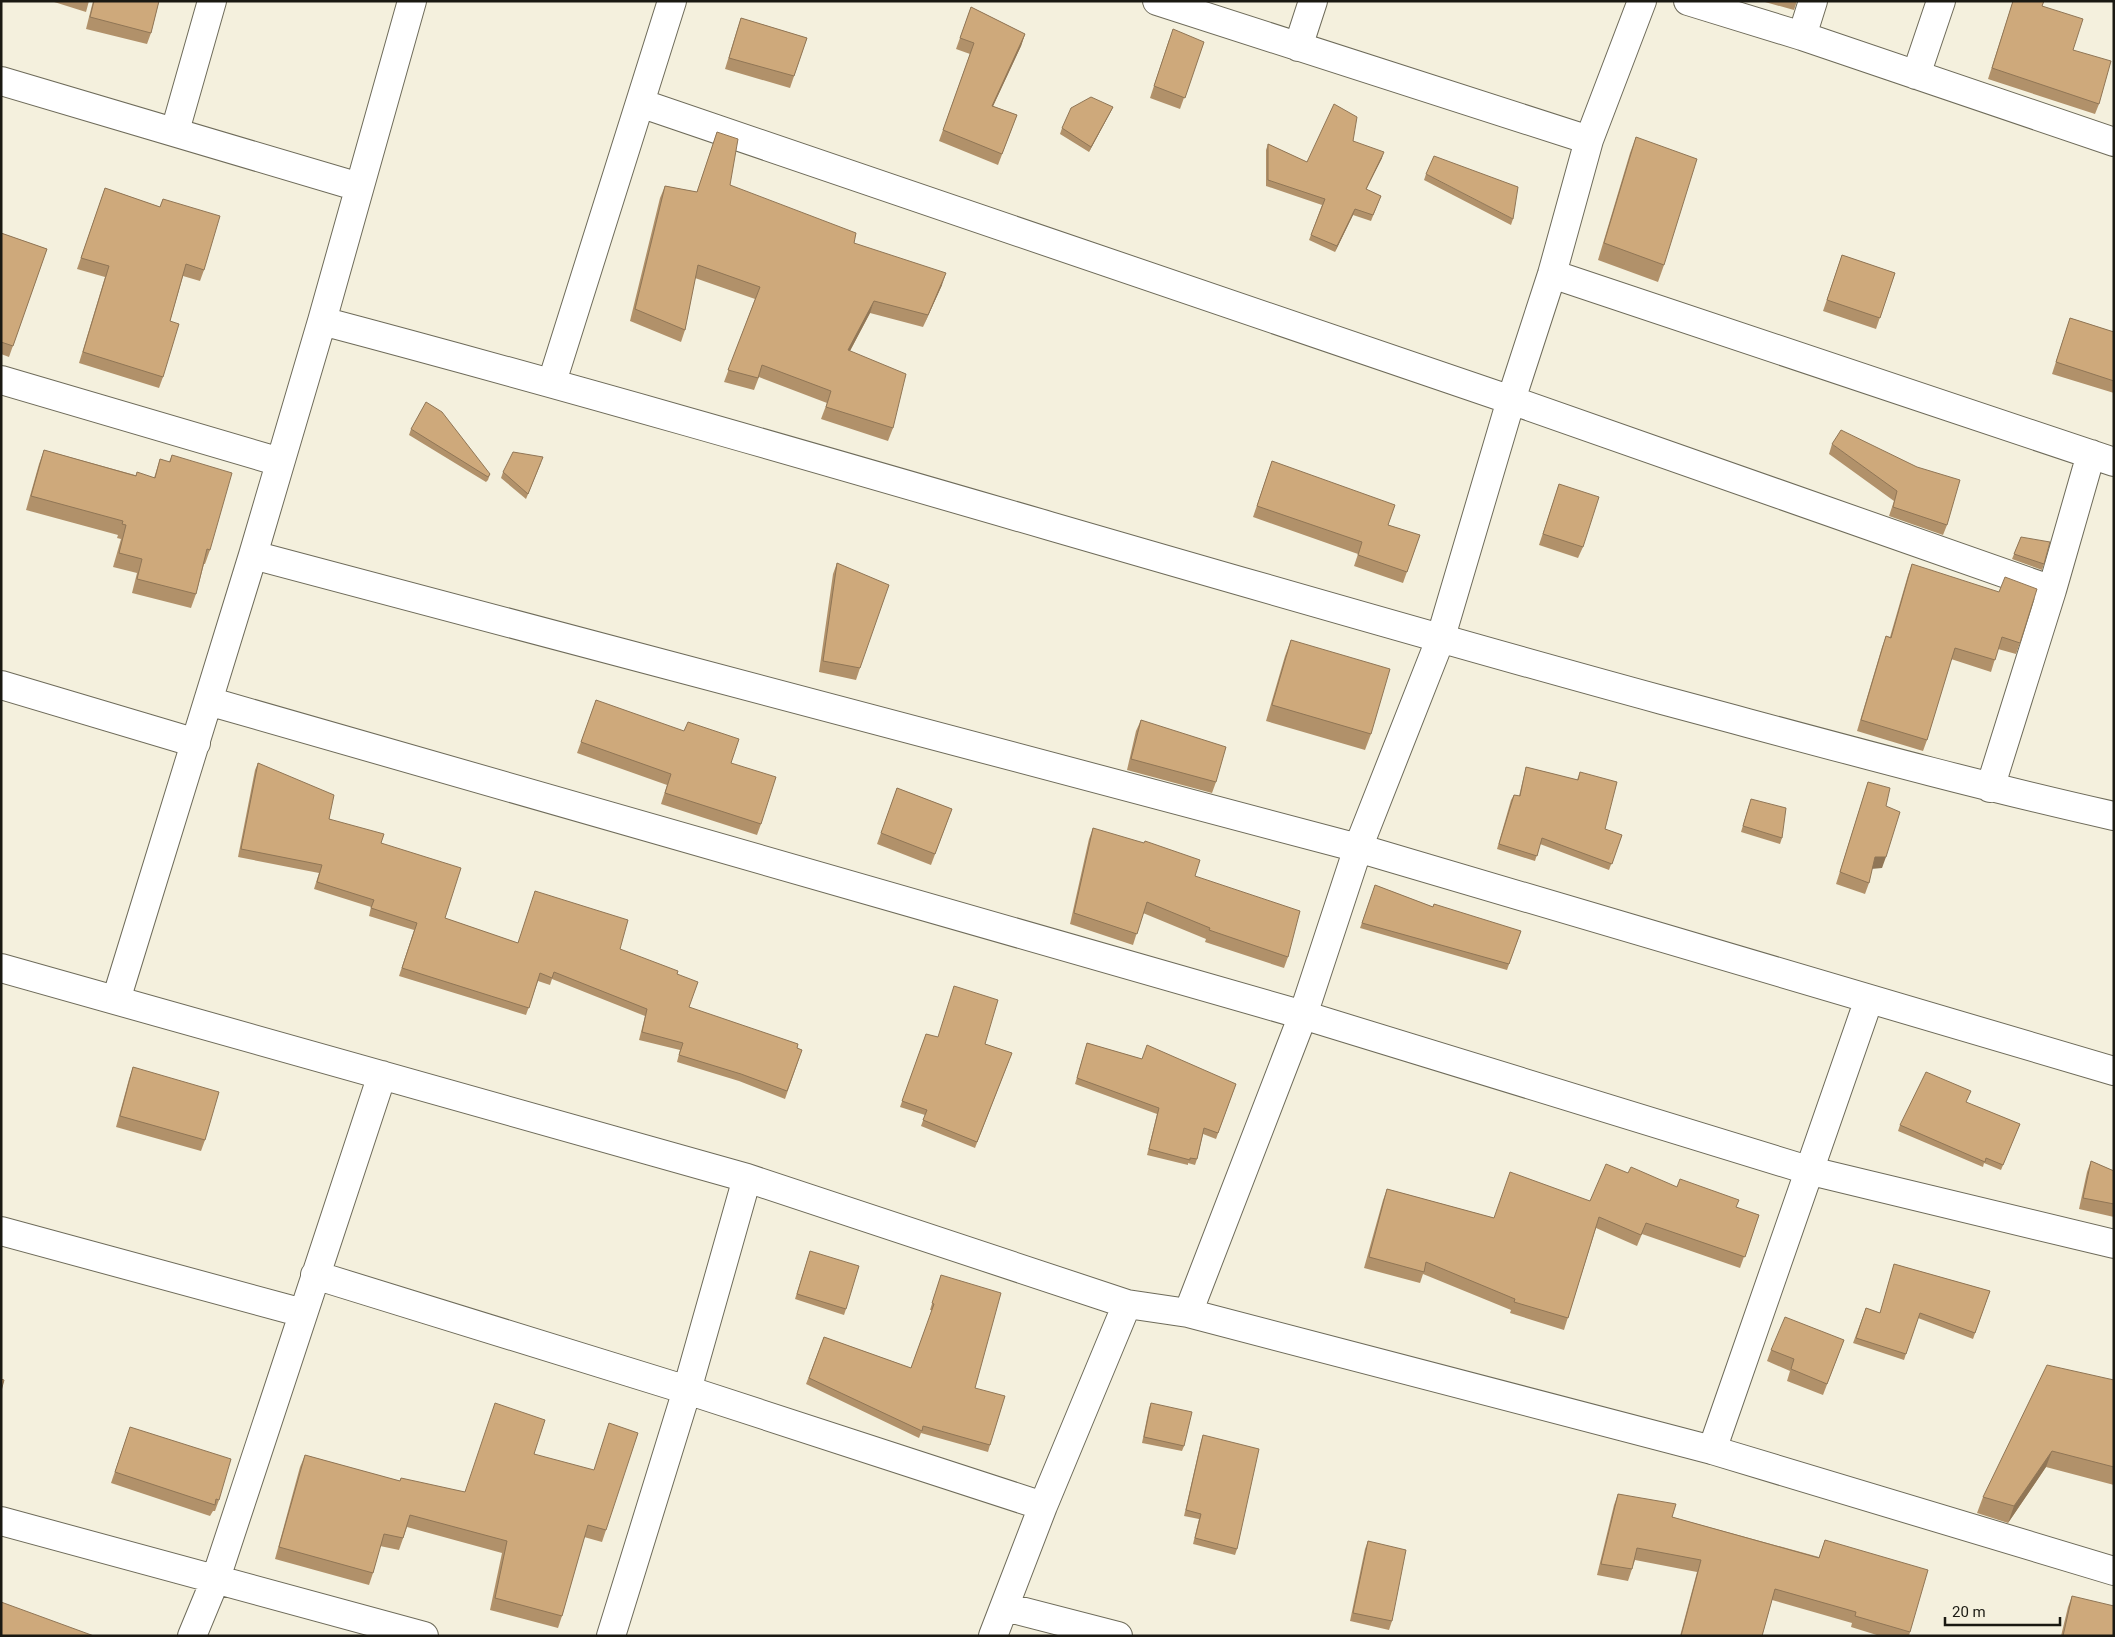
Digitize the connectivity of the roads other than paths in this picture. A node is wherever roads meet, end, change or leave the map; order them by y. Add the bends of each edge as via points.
1 (212, 1) edge
2 (412, 1) edge
3 (672, 1) edge
4 (1157, 1) edge
5 (1313, 1) edge
6 (1642, 1) edge
7 (1688, 1) edge
8 (1813, 1) edge
9 (1941, 1) edge
10 (1802, 36) junction
11 (1298, 47) junction
12 (1916, 75) junction
13 (1, 81) edge
14 (640, 103) junction
15 (175, 131) junction
16 (1589, 140) junction
17 (2114, 142) edge
18 (359, 187) junction
19 (1552, 274) junction
20 (322, 321) junction
21 (1, 380) edge
22 (552, 382) junction
23 (1511, 400) junction
24 (2102, 458) edge
25 (280, 462) junction
26 (253, 555) junction
27 (2052, 590) junction
28 (1440, 640) junction
29 (1, 685) edge
30 (208, 701) junction
31 (196, 742) junction
32 (1990, 788) junction
33 (2114, 816) edge
34 (1358, 848) junction
35 (1, 968) edge
36 (1869, 999) junction
37 (116, 1000) junction
38 (1303, 1015) junction
39 (2114, 1071) edge
40 (382, 1075) junction
41 (1811, 1171) junction
42 (747, 1178) junction
43 (1, 1231) edge
44 (2114, 1244) edge
45 (315, 1275) junction
46 (1127, 1304) junction
47 (303, 1313) junction
48 (1188, 1313) junction
49 (686, 1390) junction
50 (1712, 1450) junction
51 (1043, 1506) junction
52 (1, 1522) edge
53 (2114, 1570) edge
54 (216, 1578) junction
55 (1005, 1607) junction
56 (192, 1636) edge
57 (424, 1636) edge
58 (611, 1636) edge
59 (993, 1636) edge
60 (1118, 1636) edge

1 - 15 street
2 - 18 street
3 - 14 street
4 - 11 street
5 - 11 street
6 - 16 street
7 - 10 street
8 - 10 street
9 - 12 street
10 - 12 street
11 - 16 street
12 - 17 street
13 - 15 street
14 - 22 street
14 - 23 street
15 - 18 street
16 - 19 street
18 - 20 street
19 - 23 street
19 - 24 street
20 - 22 street
20 - 25 street
21 - 25 street
22 - 28 street
23 - 27 street
23 - 28 street
24 - 27 street
25 - 26 street
26 - 30 street
26 - 34 street
27 - 32 street
28 - 32 street
28 - 34 street
29 - 31 street
30 - 31 street
30 - 38 street
31 - 37 street
32 - 33 street
34 - 36 street
34 - 38 street
35 - 37 street
36 - 39 street
36 - 41 street
37 - 40 street
38 - 41 street
38 - 48 street
40 - 42 street
40 - 45 street
41 - 44 street
41 - 50 street
42 - 46 street
42 - 49 street
43 - 47 street
45 - 47 street
45 - 49 street
46 - 48 street
46 - 51 street
47 - 54 street
48 - 50 street
49 - 51 street
49 - 58 street
50 - 53 street
51 - 55 street
52 - 54 street
54 - 56 street
54 - 57 street
55 - 59 street
55 - 60 street

